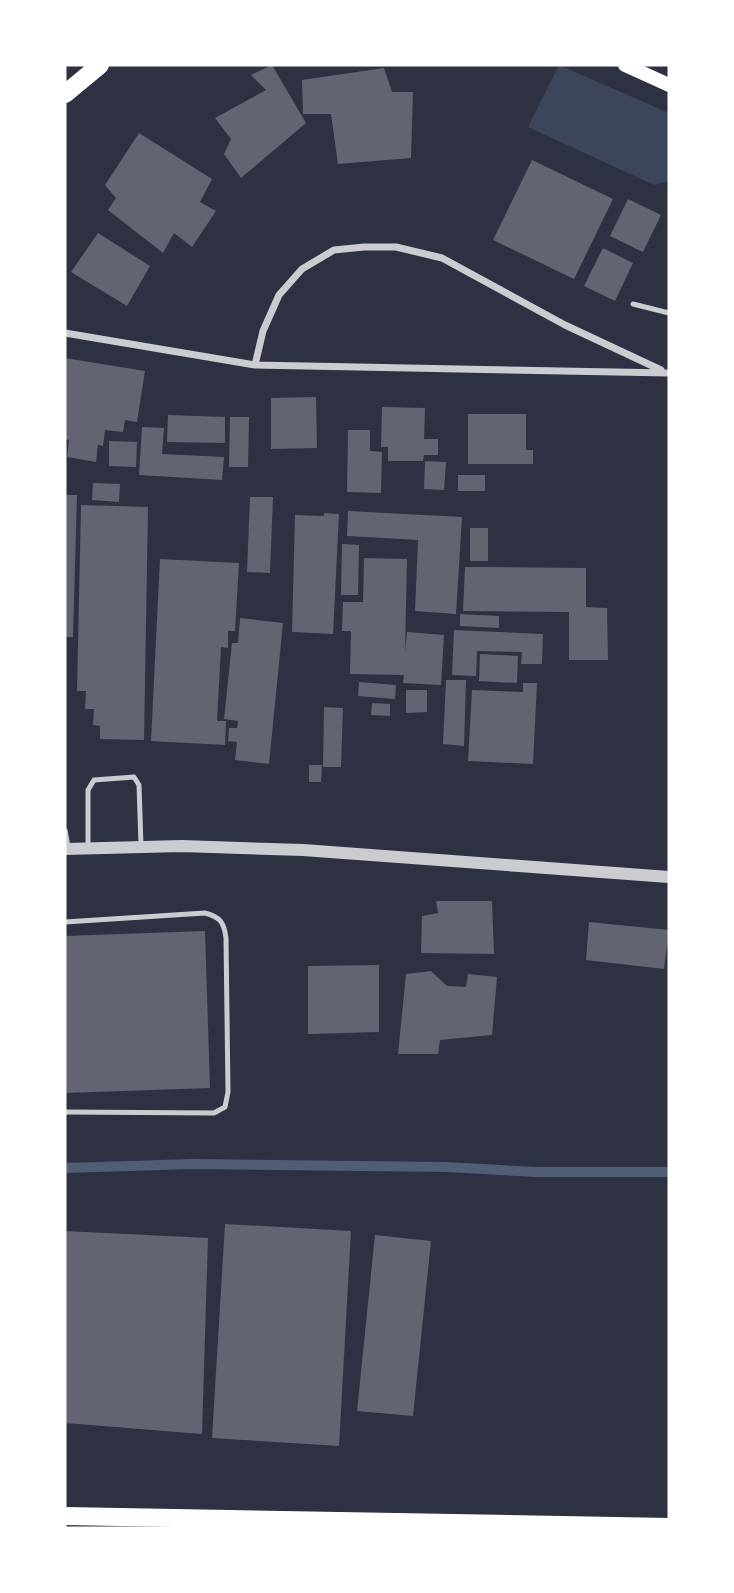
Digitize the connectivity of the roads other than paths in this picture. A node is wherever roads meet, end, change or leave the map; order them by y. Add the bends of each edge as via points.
1 (100, 65) edge
2 (625, 65) edge
3 (669, 85) edge
4 (65, 94) edge
5 (633, 304) dead end
6 (669, 313) edge
7 (65, 333) edge
8 (255, 365) junction
9 (667, 373) edge
10 (65, 830) edge
11 (141, 847) junction
12 (88, 848) junction
13 (67, 849) edge
14 (669, 877) edge
15 (65, 922) edge
16 (65, 1112) edge
17 (65, 1516) edge
18 (669, 1527) edge

1 - 4 main road
2 - 3 main road
5 - 6 lane
7 - 8 street
8 - 9 street
8 - 9 street via 279,295 302,269 334,250 396,247 442,258 565,325
10 - 13 lane
11 - 12 street
11 - 12 lane via 139,785 134,778 94,780 88,790
11 - 14 street via 303,850
12 - 13 street
15 - 16 lane via 205,913 218,916 226,938 228,1092 225,1107 214,1113
17 - 18 main road

